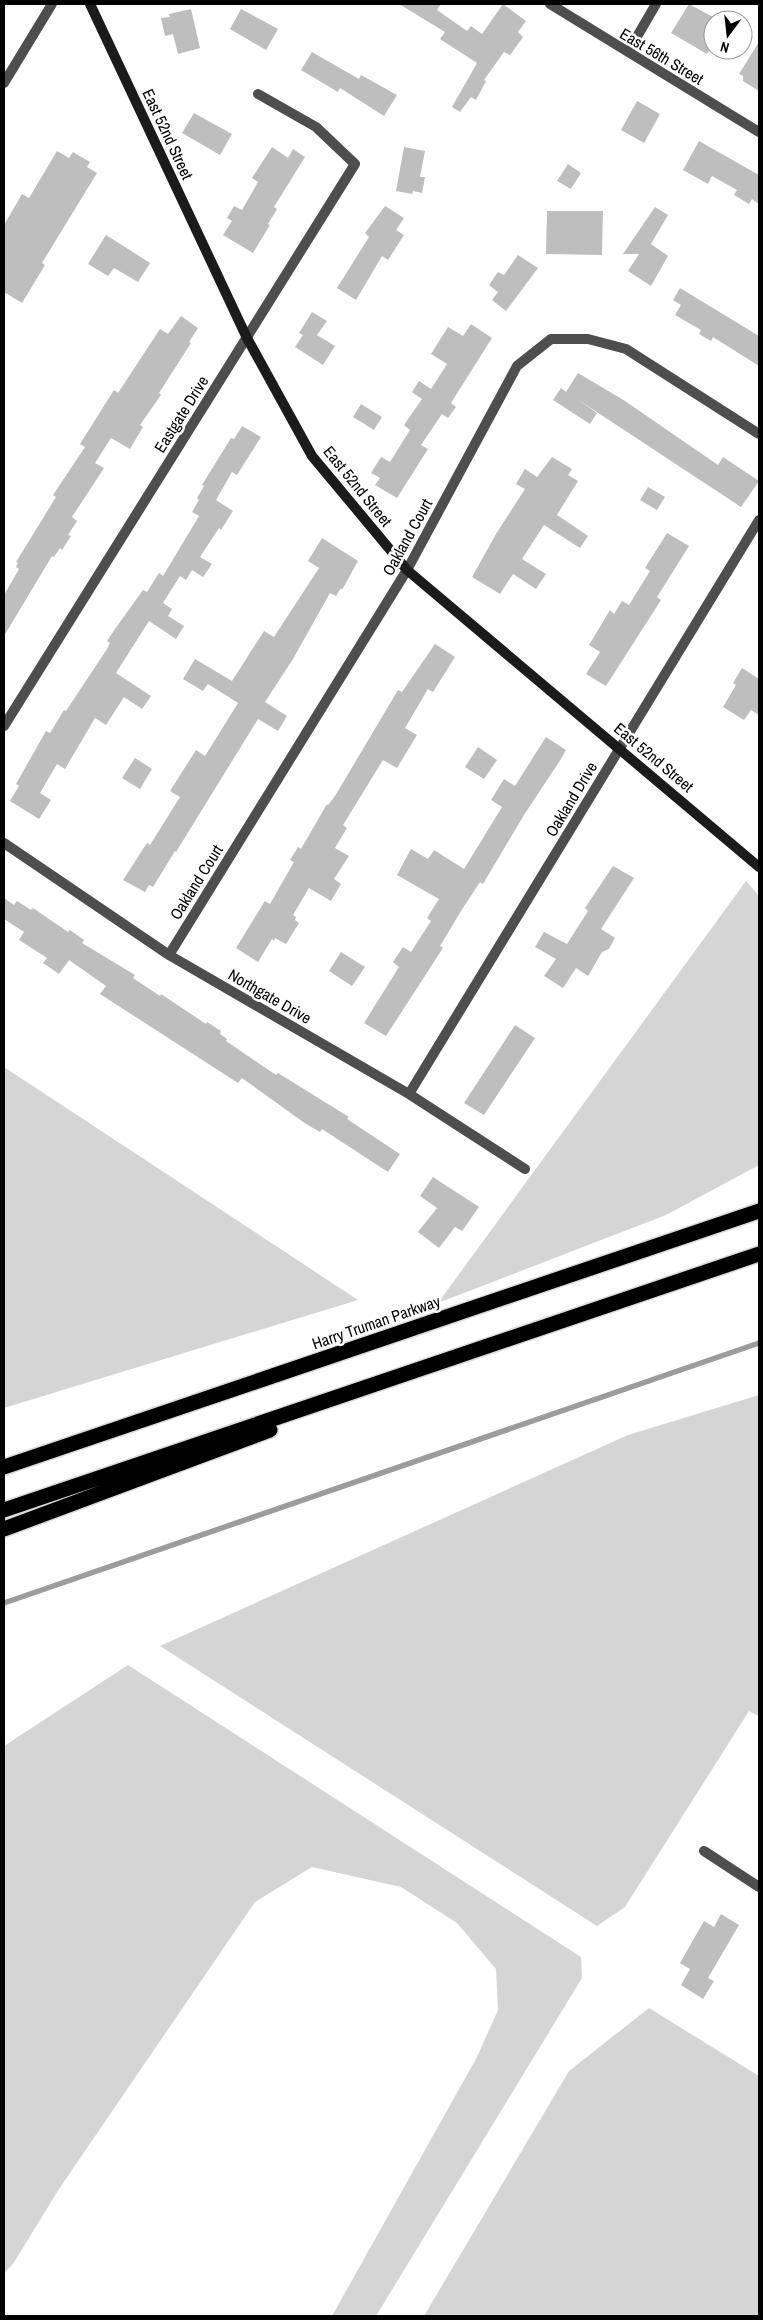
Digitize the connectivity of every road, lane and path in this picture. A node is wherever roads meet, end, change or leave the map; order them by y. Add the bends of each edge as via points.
1 (52, 4) edge
2 (90, 4) edge
3 (550, 4) edge
4 (656, 4) edge
5 (628, 52) junction
6 (4, 83) edge
7 (258, 94) dead end
8 (759, 132) edge
9 (247, 338) junction
10 (759, 434) edge
11 (759, 520) edge
12 (407, 570) junction
13 (4, 726) edge
14 (620, 747) junction
15 (4, 843) edge
16 (759, 867) edge
17 (169, 955) junction
18 (409, 1094) junction
19 (525, 1169) dead end
20 (759, 1211) edge
21 (759, 1254) edge
22 (576, 1316) junction
23 (4, 1467) edge
24 (4, 1510) edge
25 (4, 1529) edge
26 (704, 1851) dead end
27 (759, 1886) edge

1 - 6 street
2 - 9 main road, East 52nd Street
3 - 5 street, East 56th Street
4 - 5 street
5 - 8 street, East 56th Street
7 - 9 street, Eastgate Drive via 316,127 355,164
9 - 12 main road, East 52nd Street via 312,456
9 - 13 street, Eastgate Drive
10 - 12 street, Oakland Court via 626,349 588,339 551,339 516,366
11 - 14 street, Oakland Drive
12 - 14 main road, East 52nd Street
12 - 17 street, Oakland Court
14 - 16 main road, East 52nd Street
14 - 18 street, Oakland Drive
15 - 17 street, Northgate Drive
17 - 18 street, Northgate Drive
18 - 19 street, Northgate Drive
20 - 23 highway, Harry Truman Parkway
21 - 22 highway
22 - 24 highway
22 - 25 highway
26 - 27 street

